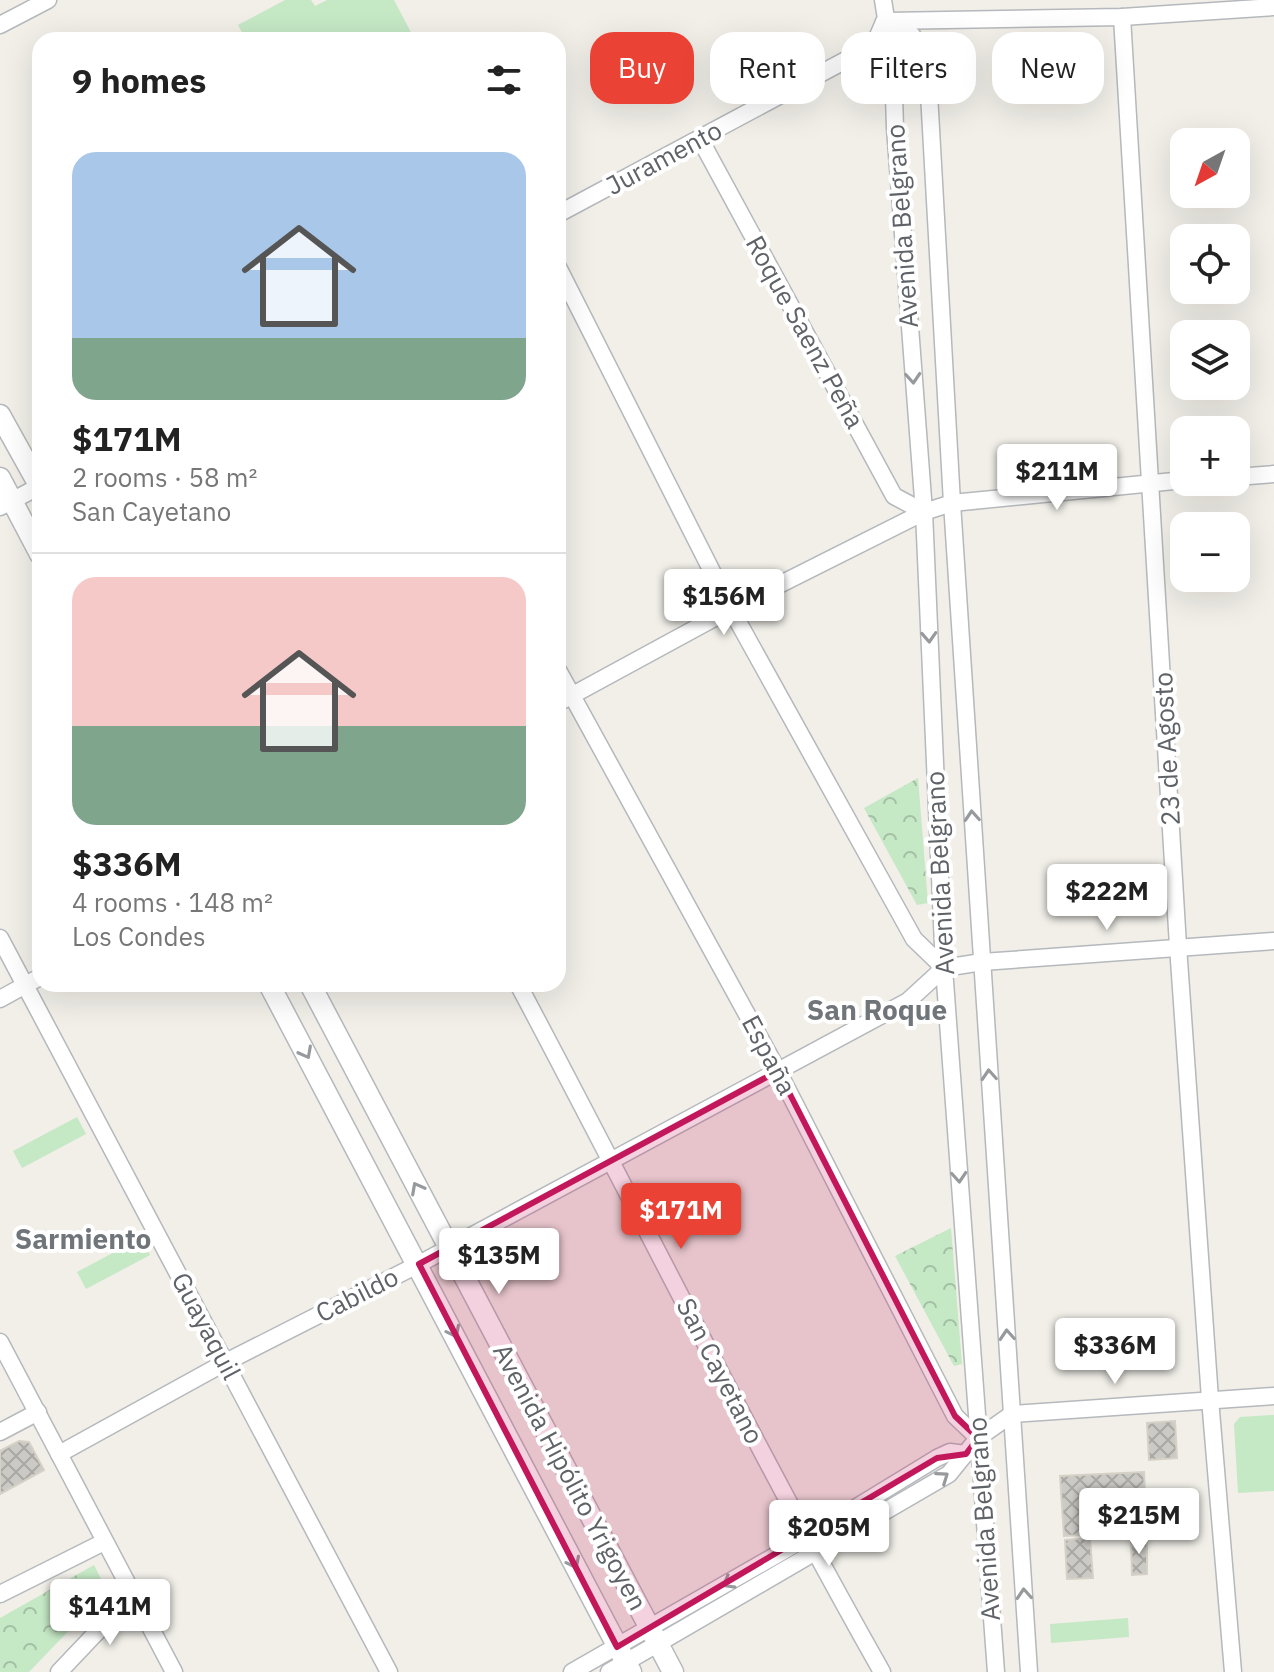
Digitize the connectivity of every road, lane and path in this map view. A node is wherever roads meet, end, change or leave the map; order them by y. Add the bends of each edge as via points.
1 (48, 0) edge
2 (883, 0) edge
3 (1274, 7) edge
4 (1122, 17) junction
5 (884, 22) junction
6 (0, 25) edge
7 (700, 139) junction
8 (566, 210) edge
9 (566, 283) edge
10 (0, 415) edge
11 (32, 472) edge
12 (1274, 474) edge
13 (1250, 476) edge
14 (0, 478) edge
15 (1170, 481) edge
16 (1152, 483) junction
17 (32, 490) edge
18 (952, 503) junction
19 (6, 504) edge
20 (924, 512) junction
21 (32, 542) edge
22 (731, 609) junction
23 (566, 699) edge
24 (566, 702) edge
25 (0, 938) edge
26 (1274, 941) edge
27 (1178, 946) junction
28 (982, 962) junction
29 (944, 968) junction
30 (32, 980) edge
31 (32, 982) edge
32 (39, 992) edge
33 (273, 992) edge
34 (314, 992) edge
35 (522, 992) edge
36 (0, 999) edge
37 (778, 1071) junction
38 (612, 1161) junction
39 (448, 1248) junction
40 (419, 1264) junction
41 (0, 1342) edge
42 (226, 1362) junction
43 (1274, 1396) edge
44 (1210, 1399) junction
45 (38, 1412) junction
46 (1012, 1414) junction
47 (0, 1432) edge
48 (978, 1438) junction
49 (59, 1454) junction
50 (966, 1454) junction
51 (806, 1538) junction
52 (104, 1542) junction
53 (815, 1553) junction
54 (0, 1594) edge
55 (132, 1595) junction
56 (654, 1636) junction
57 (621, 1663) edge
58 (59, 1672) edge
59 (174, 1672) edge
60 (389, 1672) edge
61 (572, 1672) edge
62 (673, 1672) edge
63 (882, 1672) edge
64 (996, 1672) edge
65 (1029, 1672) edge
66 (1233, 1672) edge

1 - 6 street
2 - 5 street
3 - 4 street
4 - 5 street
4 - 16 street, 23 de Agosto
5 - 7 street, Juramento via 874,45
5 - 18 street, Avenida Belgrano via 912,35 927,58
5 -> 20 street, Avenida Belgrano via 893,62
7 - 8 street, Juramento
7 - 20 street, Roque Saenz Peña via 894,496
9 - 22 street
10 - 11 street
12 - 13 street
14 - 19 street
15 - 16 street
16 - 18 street
16 - 27 street, 23 de Agosto
17 - 19 street
18 - 20 street
28 -> 18 street, Avenida Belgrano
19 - 21 street
20 - 22 street
20 -> 29 street, Avenida Belgrano
22 - 23 street
22 - 29 street via 914,939
24 - 37 street, España
25 - 30 street, Guayaquil
26 - 27 street
27 - 28 street
27 - 44 street, 23 de Agosto
28 - 29 street
46 -> 28 street, Avenida Belgrano
29 - 37 street, Cabildo via 908,1001
29 -> 48 street, Avenida Belgrano
31 - 36 street
32 - 42 street, Guayaquil
33 -> 40 street, Avenida Hipólito Yrigoyen
39 -> 34 street, Avenida Hipólito Yrigoyen
35 - 38 street, San Cayetano
37 - 38 street, Cabildo
37 - 48 street, España via 955,1416
38 - 39 street, Cabildo
38 - 51 street, San Cayetano
39 - 40 street, Cabildo
39 - 56 street, Avenida Hipólito Yrigoyen
40 - 42 street, Cabildo
40 -> 57 street, Avenida Hipólito Yrigoyen
41 - 45 street
42 - 49 street, Cabildo
42 - 60 street, Guayaquil
43 - 44 street
44 - 46 street
44 - 66 street, 23 de Agosto
45 - 47 street
45 - 49 street
46 - 48 street
65 -> 46 street, Avenida Belgrano
48 - 50 street
48 - 64 street, Avenida Belgrano
49 - 52 street
50 - 51 street via 950,1452 937,1458
53 -> 50 street via 949,1474
51 - 53 street, San Cayetano
51 -> 56 street
52 - 54 street
52 - 55 street
53 - 56 street
53 - 63 street, San Cayetano
55 - 58 street
55 - 59 street
56 - 57 street
56 - 62 street, Avenida Hipólito Yrigoyen
57 - 61 street

